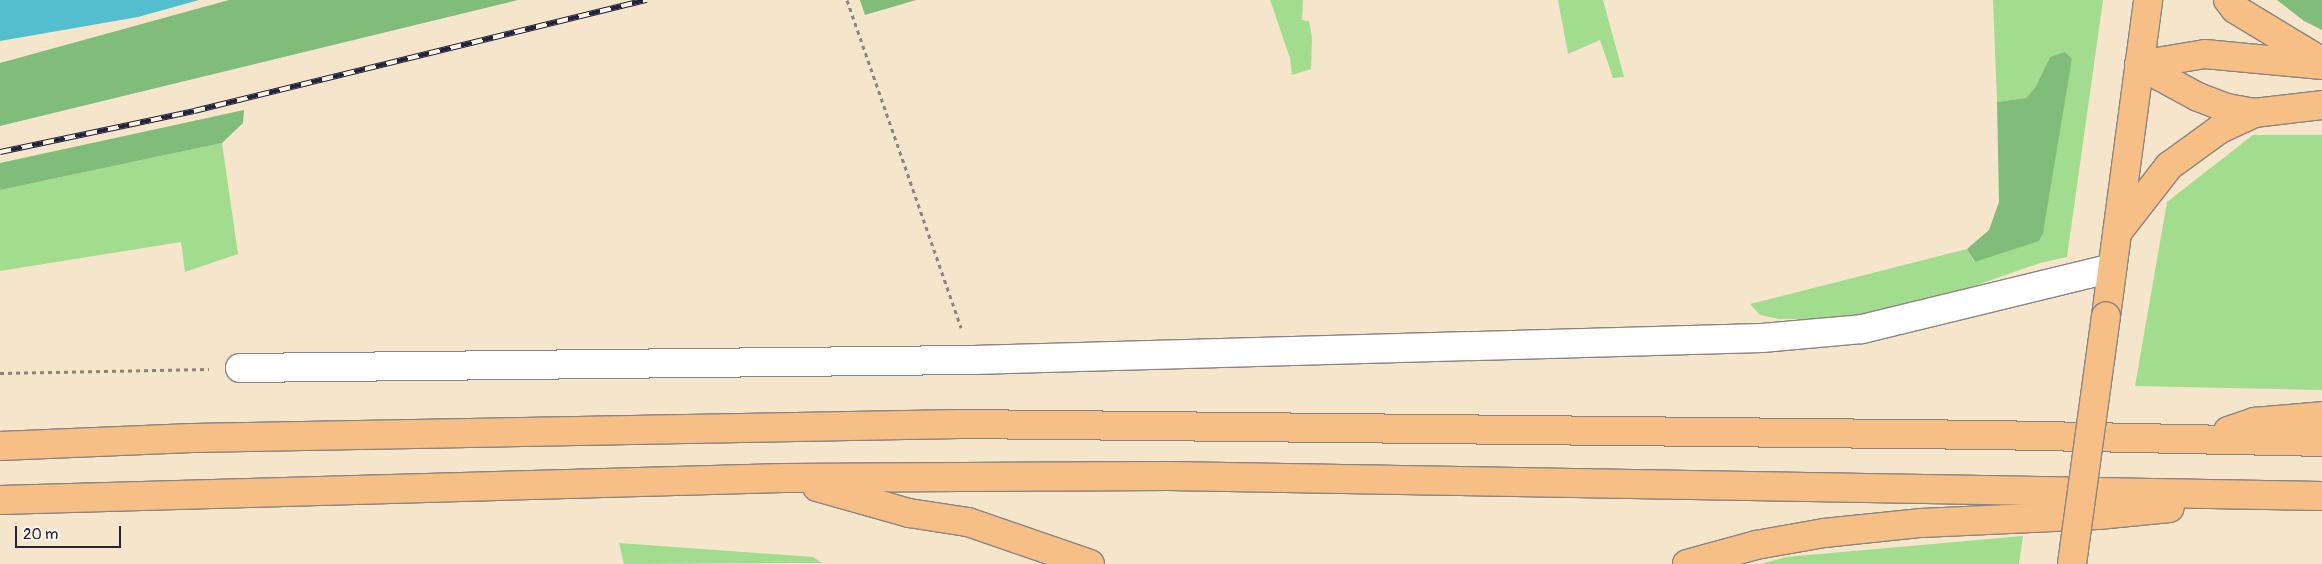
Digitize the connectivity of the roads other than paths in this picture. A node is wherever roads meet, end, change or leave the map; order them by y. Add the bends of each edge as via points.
1 (2148, 0) edge
2 (2228, 0) edge
3 (2322, 63) edge
4 (2140, 65) junction
5 (2322, 105) edge
6 (2254, 112) junction
7 (2117, 233) junction
8 (2112, 268) junction
9 (240, 368) road end
10 (2322, 416) edge
11 (2205, 438) junction
12 (2322, 442) edge
13 (0, 446) edge
14 (784, 478) junction
15 (2290, 495) junction
16 (2322, 496) edge
17 (0, 500) edge
18 (1090, 564) edge
19 (1686, 564) edge
20 (2072, 564) edge

1 - 4 main road
2 - 3 main road via 2235,9
3 - 4 main road via 2205,54
4 - 6 main road via 2198,97 2227,108
4 - 7 main road
5 - 6 main road
6 - 7 main road via 2220,129 2169,166
7 - 8 main road
8 - 9 street via 1862,329 1762,338 973,360
8 - 20 main road, bridge
10 - 11 main road via 2254,422
11 - 12 main road
11 - 13 main road via 960,424 192,438
14 - 15 main road via 1169,476
14 - 17 main road
14 - 18 main road via 909,512 968,522
15 - 16 main road
15 - 19 main road via 2098,515 1921,523 1824,533 1756,545

